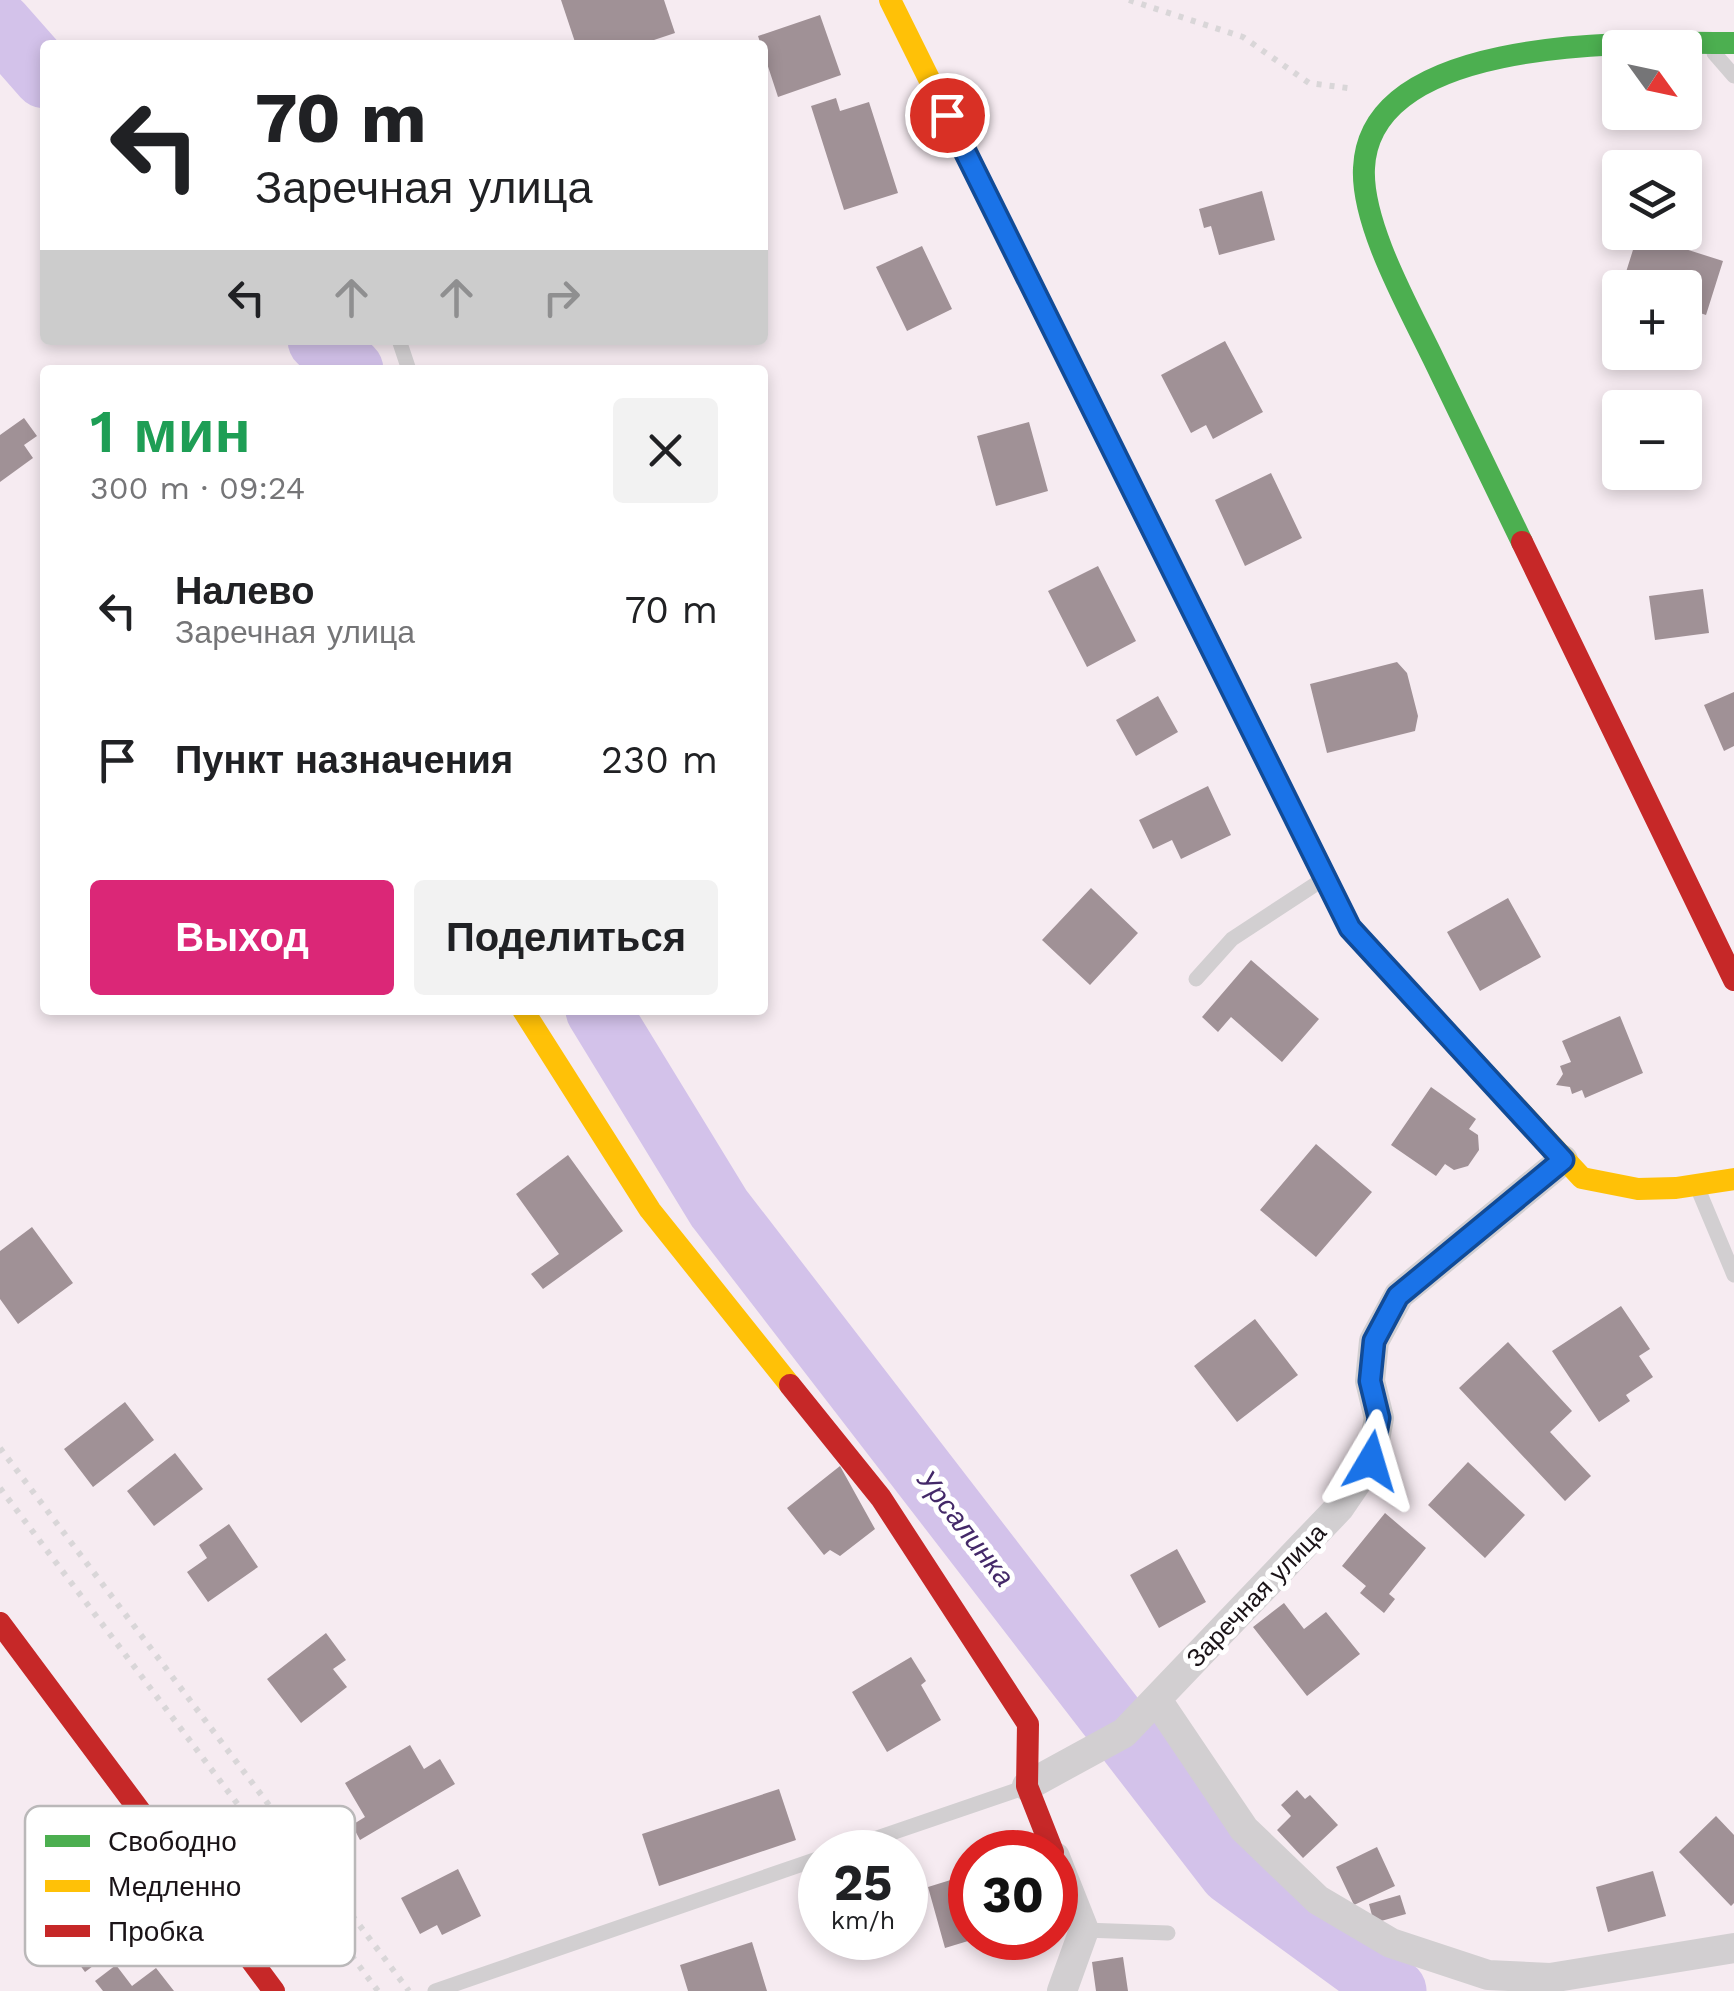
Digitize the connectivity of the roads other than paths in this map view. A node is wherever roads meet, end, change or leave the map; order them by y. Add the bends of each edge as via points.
1 (890, 0) edge
2 (1703, 44) junction
3 (1734, 44) edge
4 (1734, 76) edge
5 (1325, 878) junction
6 (1196, 979) dead end
7 (1734, 980) edge
8 (526, 1015) edge
9 (1563, 1160) junction
10 (1734, 1179) edge
11 (1696, 1185) junction
12 (1734, 1275) edge
13 (0, 1623) edge
14 (1157, 1700) junction
15 (1027, 1786) junction
16 (136, 1806) edge
17 (900, 1830) edge
18 (1044, 1830) edge
19 (798, 1866) edge
20 (1078, 1915) edge
21 (1084, 1930) junction
22 (1168, 1933) dead end
23 (1734, 1948) edge
24 (255, 1966) edge
25 (274, 1991) edge
26 (435, 1991) edge
27 (1062, 1991) edge

1 - 5 street
2 - 3 street
2 - 4 lane
2 - 7 street via 1552,49 1430,77 1396,99 1375,124 1364,160 1366,190 1396,281
5 - 6 lane via 1232,939
5 - 9 street via 1350,928
8 - 15 street via 650,1210 880,1498 1028,1724
9 - 11 street via 1582,1178 1610,1189
9 - 14 street, Заречная улица via 1398,1296 1374,1341 1370,1381 1379,1418 1371,1461 1340,1508
10 - 11 street
11 - 12 lane
13 - 16 street
14 - 15 street, Заречная улица via 1124,1733
14 - 23 street via 1244,1829 1318,1900 1391,1943 1488,1975 1550,1978
15 - 17 lane
15 - 18 street
19 - 26 lane
20 - 21 street
21 - 22 lane
21 - 27 street
24 - 25 street

